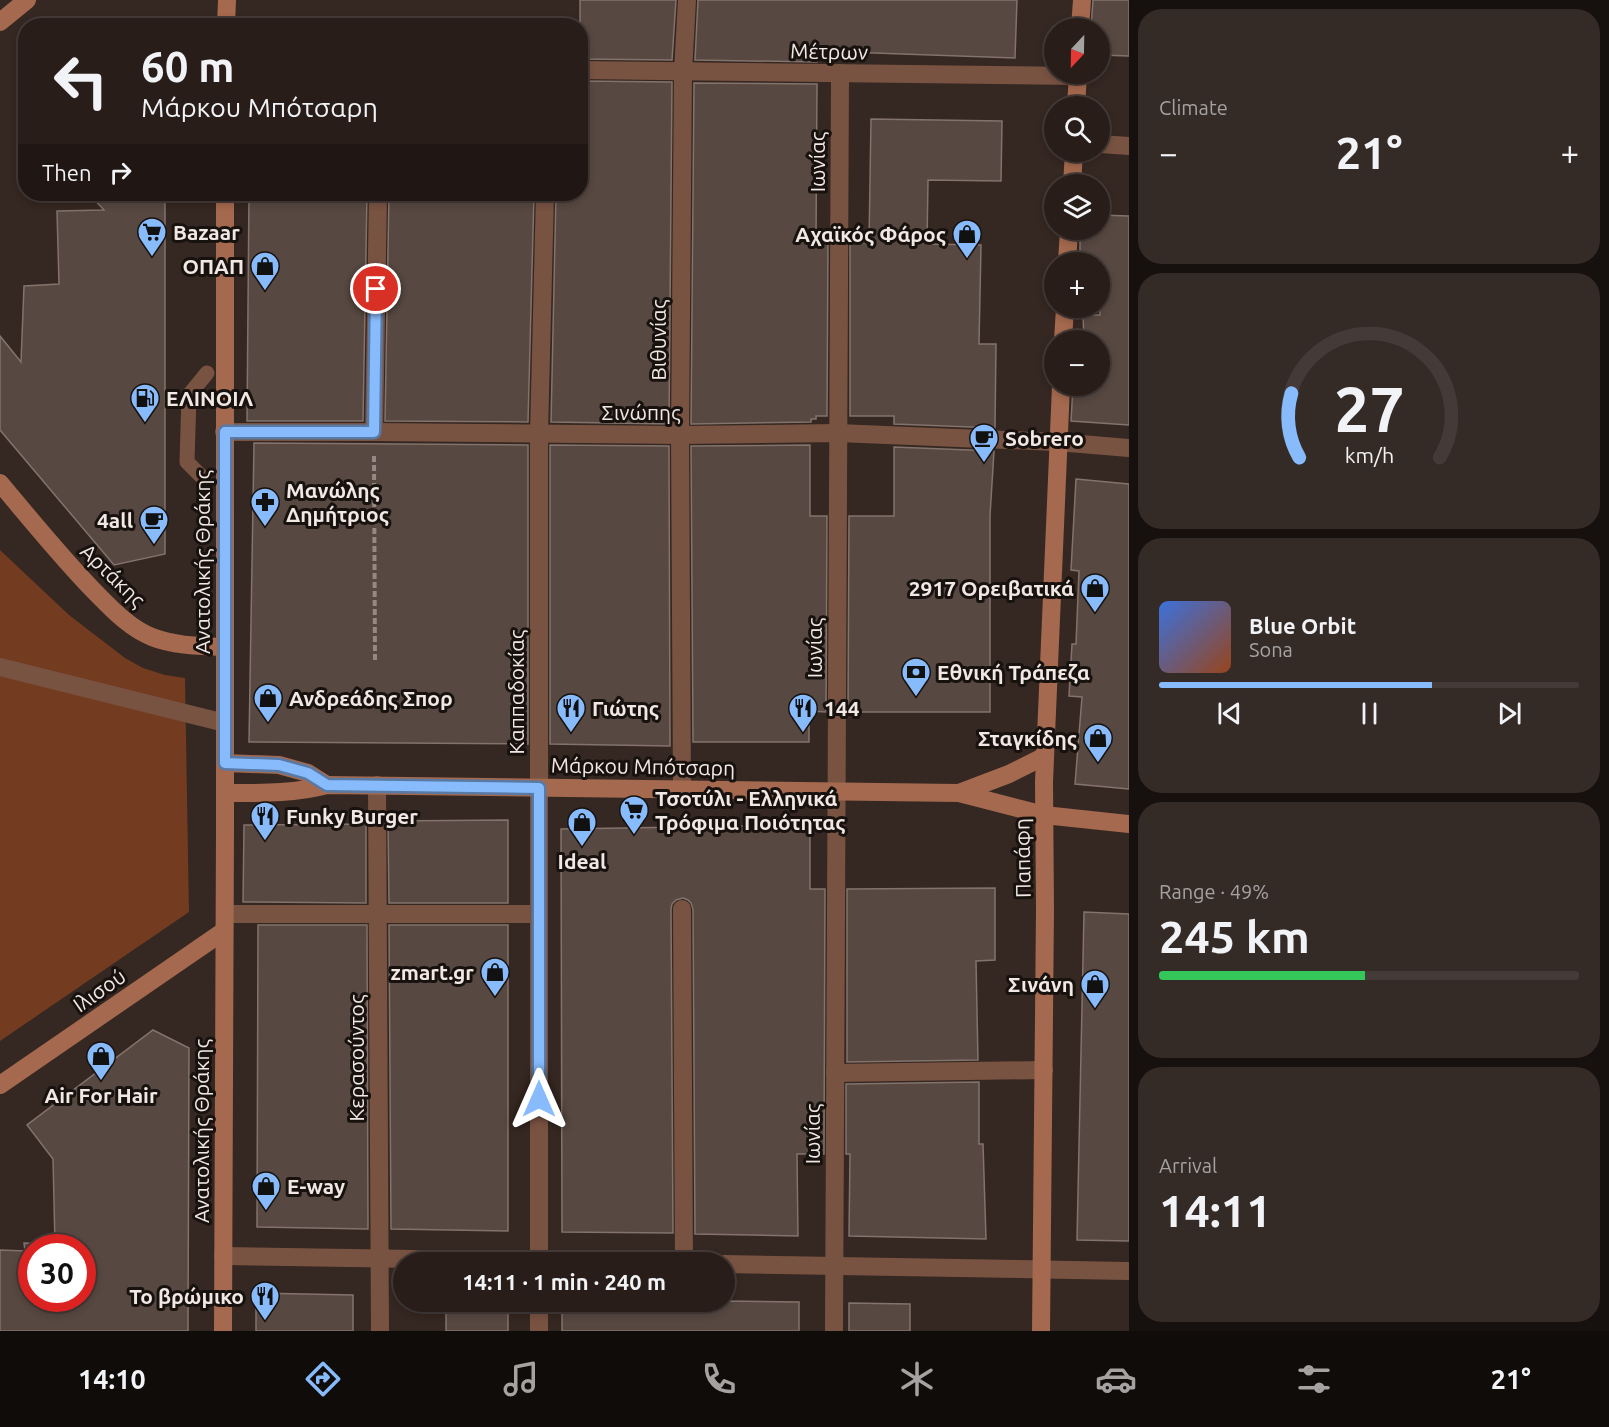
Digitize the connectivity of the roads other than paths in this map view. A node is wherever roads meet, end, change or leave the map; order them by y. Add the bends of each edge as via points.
1 (27, 0) edge
2 (227, 0) edge
3 (687, 0) edge
4 (1082, 0) edge
5 (226, 18) edge
6 (1081, 18) edge
7 (0, 22) edge
8 (588, 70) edge
9 (682, 72) junction
10 (840, 73) junction
11 (1044, 75) edge
12 (1110, 145) edge
13 (1129, 146) edge
14 (225, 201) edge
15 (378, 201) edge
16 (545, 201) edge
17 (207, 373) dead end
18 (1060, 396) edge
19 (225, 432) junction
20 (374, 432) junction
21 (838, 433) junction
22 (539, 434) junction
23 (680, 435) junction
24 (1058, 442) junction
25 (1129, 448) edge
26 (205, 480) dead end
27 (0, 483) edge
28 (225, 647) junction
29 (0, 667) edge
30 (225, 723) junction
31 (1045, 756) junction
32 (225, 763) junction
33 (327, 785) junction
34 (377, 785) junction
35 (539, 788) junction
36 (682, 789) junction
37 (836, 791) junction
38 (225, 793) junction
39 (959, 793) junction
40 (1044, 815) junction
41 (1129, 824) edge
42 (682, 909) dead end
43 (378, 914) junction
44 (538, 914) junction
45 (225, 922) junction
46 (1044, 1070) junction
47 (835, 1073) junction
48 (0, 1085) edge
49 (539, 1252) edge
50 (684, 1252) edge
51 (223, 1256) junction
52 (380, 1259) junction
53 (393, 1259) edge
54 (735, 1264) edge
55 (834, 1266) junction
56 (1042, 1269) junction
57 (1129, 1271) edge
58 (539, 1312) edge
59 (223, 1331) edge
60 (380, 1331) edge
61 (539, 1331) edge
62 (834, 1331) edge
63 (1041, 1331) edge

1 - 7 street
2 - 5 street
3 - 9 street, Βιθυνίας
4 - 6 street
8 - 9 street, Μέτρων
9 - 10 street, Μέτρων
9 - 23 street, Βιθυνίας
10 - 11 street, Μέτρων
10 - 21 street, Ιωνίας
12 - 13 street
14 - 19 street, Ανατολικής Θράκης
15 - 20 street
16 - 22 street, Καππαδοκίας
17 - 26 lane via 189,395 187,462
18 - 24 street, Παπάφη
19 - 20 street, Σινώπης
19 - 28 street, Ανατολικής Θράκης
20 - 22 street, Σινώπης
21 - 23 street, Σινώπης
21 - 24 street, Σινώπης
21 - 37 street, Ιωνίας
22 - 23 street, Σινώπης
22 - 35 street, Καππαδοκίας
23 - 36 street, Βιθυνίας
24 - 25 street, Σινώπης
24 - 31 street, Παπάφη
27 - 28 street, Αρτάκης via 66,562 136,629 173,643
28 - 30 street, Ανατολικής Θράκης
29 - 30 street
30 - 32 street, Ανατολικής Θράκης
31 - 39 street, Μάρκου Μπότσαρη
31 - 40 street, Παπάφη
32 - 33 street, Μάρκου Μπότσαρη via 279,765 308,773
32 - 38 street, Ανατολικής Θράκης
33 - 34 street, Μάρκου Μπότσαρη
33 - 38 street, Μάρκου Μπότσαρη via 280,793
34 - 35 street, Μάρκου Μπότσαρη
34 - 43 street, Κερασούντος
35 - 36 street, Μάρκου Μπότσαρη
35 - 44 street, Καππαδοκίας
36 - 37 street, Μάρκου Μπότσαρη
37 - 39 street, Μάρκου Μπότσαρη
37 - 47 street, Ιωνίας
38 - 45 street, Ανατολικής Θράκης
39 - 40 street, Μάρκου Μπότσαρη
40 - 41 street, Μάρκου Μπότσαρη
40 - 46 street, Παπάφη
42 - 50 street
43 - 44 street
43 - 45 street
43 - 52 street, Κερασούντος
44 - 49 street, Καππαδοκίας
45 - 48 street, Ιλισού
45 - 51 street, Ανατολικής Θράκης
46 - 47 street
46 - 56 street, Παπάφη
47 - 55 street, Ιωνίας
51 - 52 street
51 - 59 street, Ανατολικής Θράκης
52 - 53 street
52 - 60 street, Κερασούντος
54 - 55 street
55 - 56 street
55 - 62 street, Ιωνίας
56 - 57 street
56 - 63 street, Παπάφη
58 - 61 street

